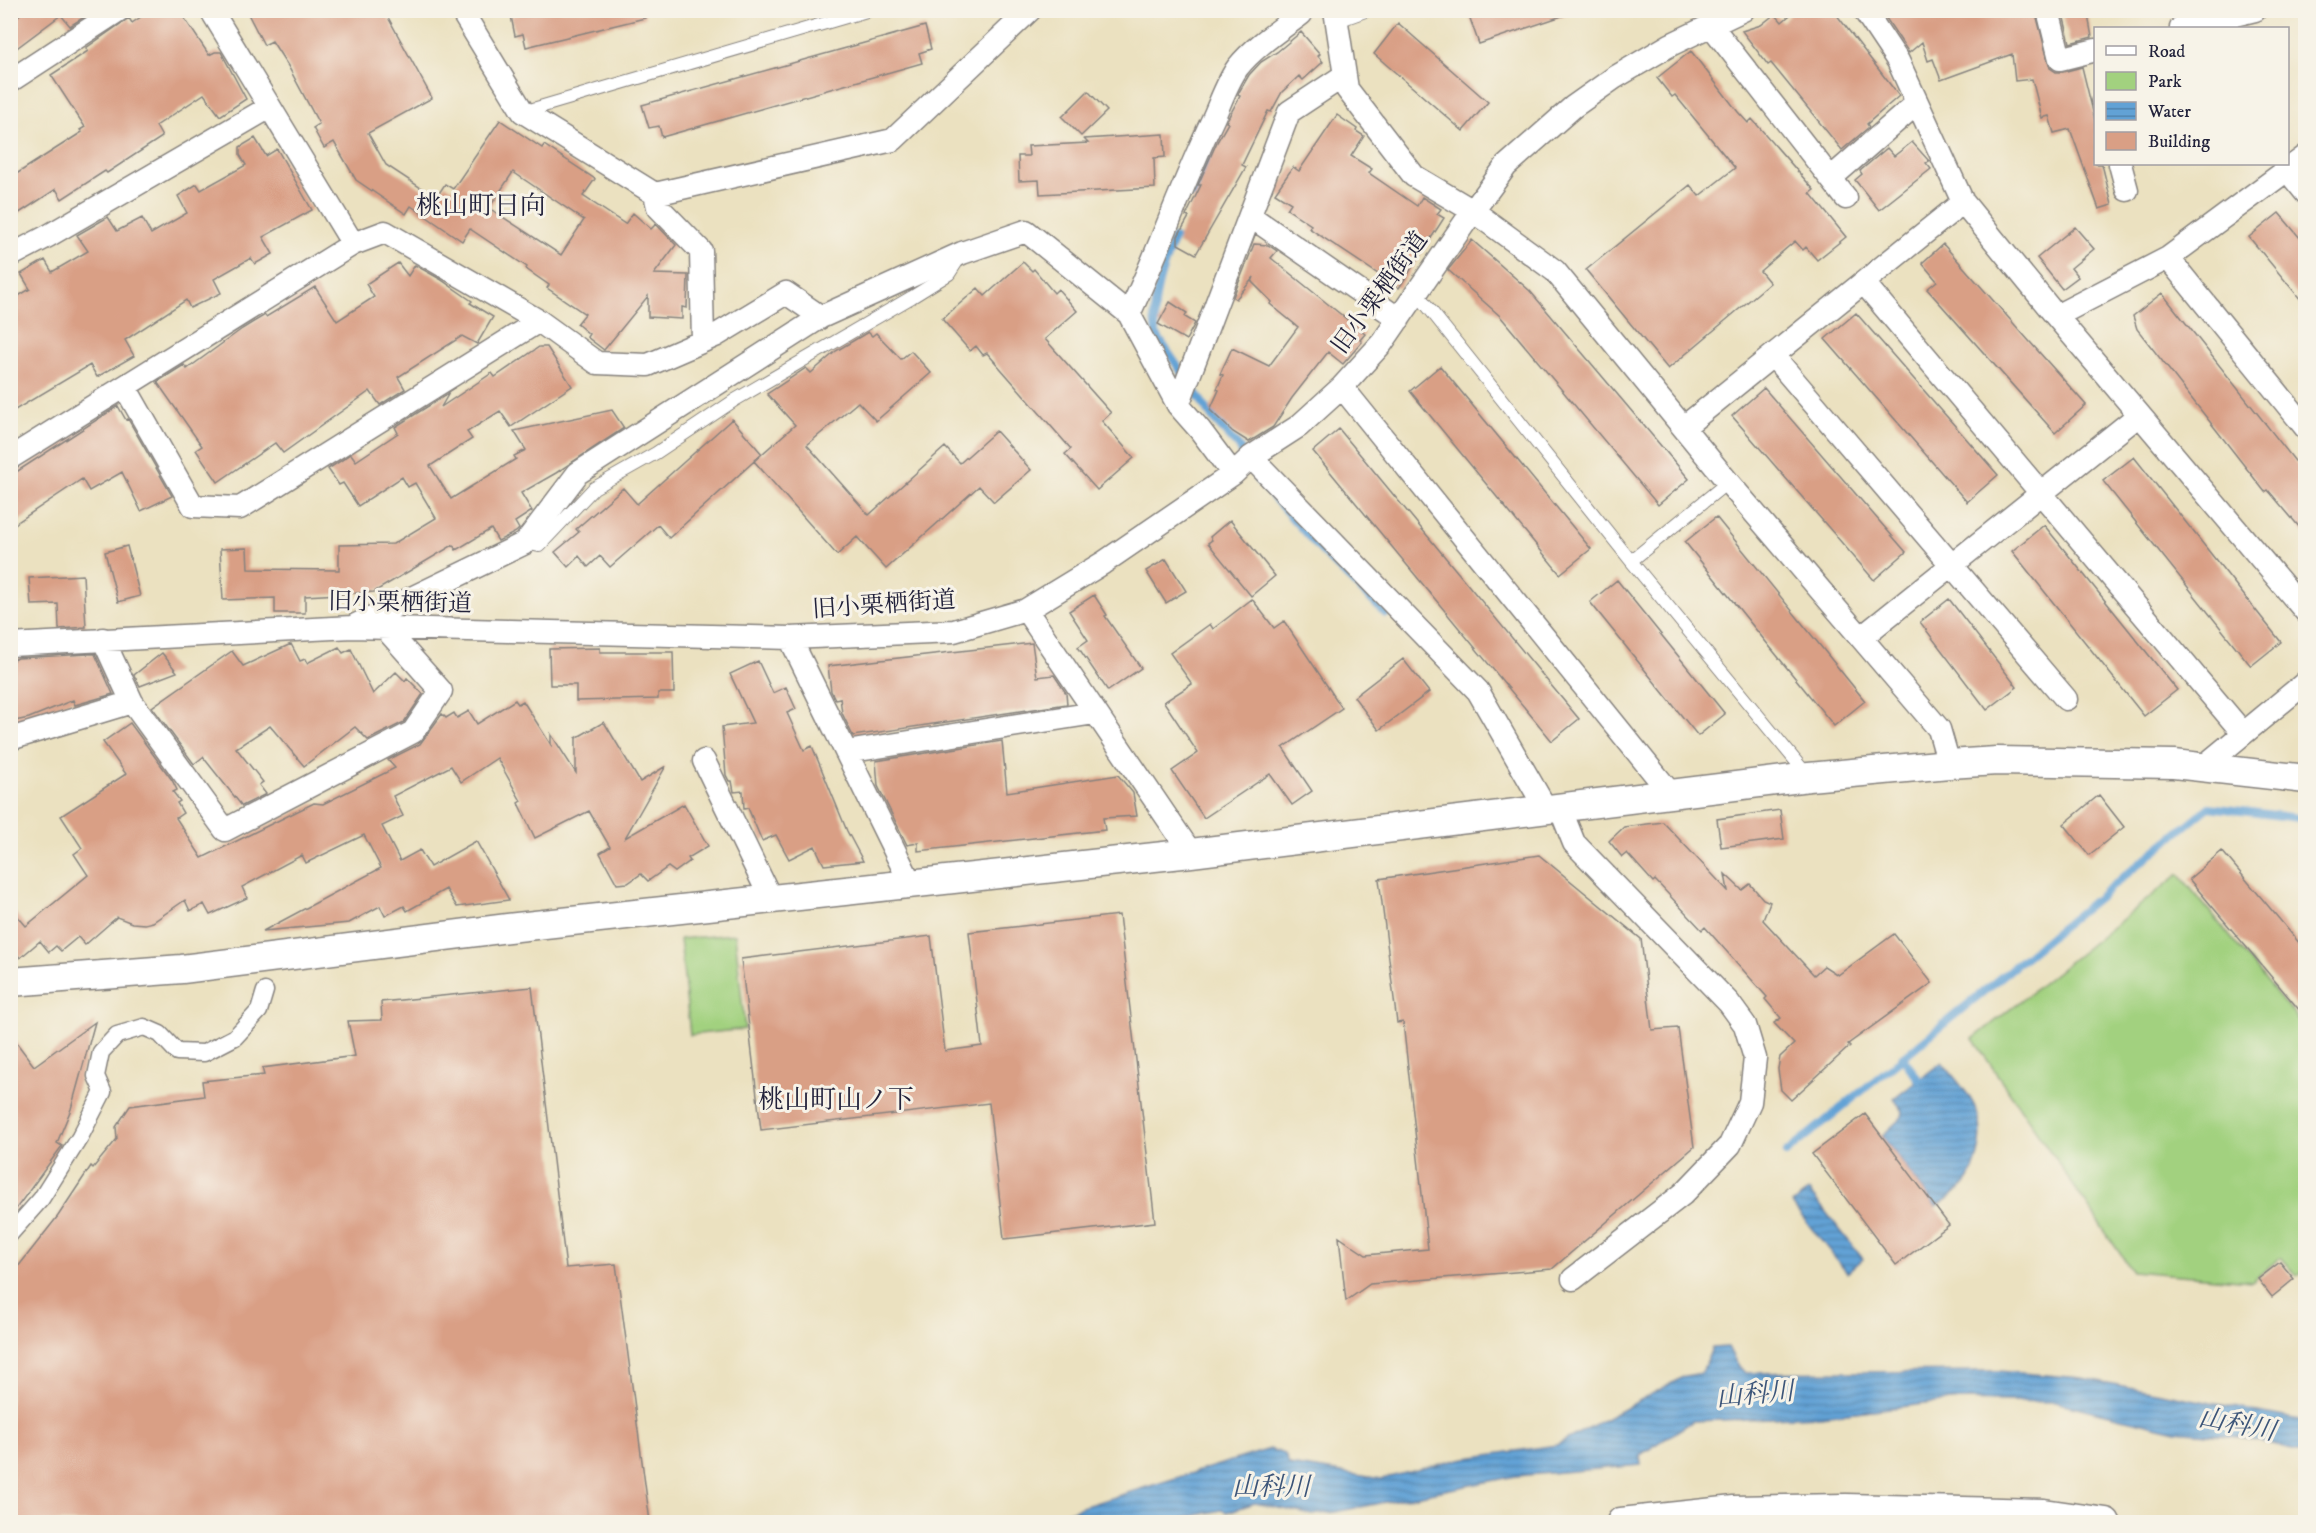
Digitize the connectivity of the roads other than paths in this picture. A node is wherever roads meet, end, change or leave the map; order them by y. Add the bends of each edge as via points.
1 (119, 10) edge
2 (211, 10) edge
3 (461, 10) edge
4 (870, 10) edge
5 (1030, 10) edge
6 (1368, 10) edge
7 (1743, 10) edge
8 (1864, 10) edge
9 (2048, 10) edge
10 (2255, 10) edge
11 (1301, 14) dead end
12 (1335, 16) edge
13 (1710, 24) junction
14 (2185, 27) edge
15 (2094, 56) edge
16 (1345, 75) junction
17 (10, 81) edge
18 (1917, 104) junction
19 (270, 107) junction
20 (524, 112) junction
21 (2306, 156) edge
22 (2120, 165) edge
23 (2288, 171) junction
24 (1831, 178) junction
25 (2127, 190) dead end
26 (2306, 193) edge
27 (656, 194) junction
28 (1846, 198) dead end
29 (1963, 202) junction
30 (1473, 210) junction
31 (1250, 216) junction
32 (353, 244) junction
33 (962, 253) junction
34 (10, 256) edge
35 (2168, 258) junction
36 (1864, 283) junction
37 (1416, 292) junction
38 (1129, 314) junction
39 (821, 316) junction
40 (2056, 316) junction
41 (1399, 319) junction
42 (539, 321) junction
43 (703, 341) junction
44 (1774, 357) junction
45 (125, 387) junction
46 (1342, 387) junction
47 (1179, 402) junction
48 (2139, 414) junction
49 (1684, 428) junction
50 (2306, 428) edge
51 (10, 458) edge
52 (1242, 465) junction
53 (1728, 482) junction
54 (2040, 493) junction
55 (525, 543) junction
56 (1631, 561) junction
57 (1951, 564) junction
58 (1026, 610) junction
59 (2306, 612) edge
60 (352, 627) junction
61 (385, 628) junction
62 (1862, 637) junction
63 (790, 638) junction
64 (103, 639) junction
65 (10, 645) edge
66 (2306, 681) edge
67 (2066, 699) dead end
68 (132, 702) junction
69 (1095, 713) junction
70 (2243, 734) junction
71 (10, 739) edge
72 (846, 752) junction
73 (704, 761) dead end
74 (1949, 764) junction
75 (2203, 767) junction
76 (1809, 777) junction
77 (2306, 779) edge
78 (1671, 794) junction
79 (1553, 809) junction
80 (1191, 853) junction
81 (911, 884) junction
82 (771, 899) junction
83 (10, 982) edge
84 (265, 991) dead end
85 (10, 1234) edge
86 (1573, 1279) dead end
87 (1947, 1516) edge
88 (1981, 1517) edge
89 (1621, 1522) edge
90 (2106, 1522) edge

1 - 17 street
2 - 19 street
3 - 20 street
4 - 20 lane
5 - 27 street via 893,140
6 - 12 lane
7 - 13 street, 旧小栗栖街道
8 - 18 street via 1898,61
9 - 15 street via 2060,58
10 - 14 street
11 - 38 street via 1236,70
12 - 16 street
13 - 24 street
13 - 30 street, 旧小栗栖街道 via 1614,78 1573,107 1506,166
16 - 30 street via 1347,89 1414,176
16 - 31 street via 1289,112
18 - 24 street
18 - 29 street
19 - 32 street
19 - 34 street
20 - 27 street
21 - 23 street
22 - 25 street
23 - 26 street
23 - 35 street
24 - 28 street
27 - 43 street via 658,207 701,251
29 - 36 street
29 - 40 street
30 - 37 street, 旧小栗栖街道
30 - 49 street via 1556,272
31 - 41 street
31 - 47 street
32 - 42 street via 385,232
32 - 45 street
33 - 38 street via 1026,231
33 - 39 street
33 - 55 lane via 949,274 940,280 594,488 539,546
35 - 40 street
35 - 50 street
36 - 44 street
36 - 54 street
37 - 41 street, 旧小栗栖街道
37 - 56 lane
38 - 47 street
39 - 43 street via 786,293
39 - 55 street via 578,473
40 - 48 street
41 - 46 street, 旧小栗栖街道
42 - 43 street via 597,363 648,365
42 - 45 street via 240,508 193,506
44 - 49 street
44 - 57 street
45 - 51 street
46 - 52 street, 旧小栗栖街道 via 1299,426
46 - 78 street
47 - 52 street via 1200,430
48 - 54 street
48 - 59 street
49 - 53 street
52 - 58 street, 旧小栗栖街道 via 1103,563
52 - 79 street via 1478,691
53 - 56 lane
53 - 62 street
54 - 57 street
54 - 70 street
55 - 60 street
56 - 76 lane
57 - 62 street
57 - 67 street
58 - 63 street, 旧小栗栖街道 via 954,631
58 - 69 street
60 - 61 street, 旧小栗栖街道
60 - 64 street, 旧小栗栖街道
61 - 63 street, 旧小栗栖街道
61 - 68 street via 441,691 413,732 225,830
62 - 74 street via 1939,729
63 - 72 street
64 - 65 street, 旧小栗栖街道
64 - 68 street
66 - 70 street
68 - 71 street
69 - 72 street
69 - 80 street
70 - 75 street
72 - 81 street
73 - 82 street
74 - 75 street via 1997,761
74 - 76 street
75 - 77 street
76 - 78 street
78 - 79 street
79 - 80 street
79 - 86 street via 1574,843 1729,1003 1745,1025 1755,1058 1750,1102 1730,1144 1683,1194
80 - 81 street
81 - 82 street
82 - 83 street via 182,969
84 - 85 street via 259,1011 241,1030 204,1053 177,1052 160,1034 144,1027 117,1035 101,1052 96,1076 103,1092 80,1137 41,1199
87 - 88 street
87 - 89 street via 1846,1508 1734,1510
88 - 90 street via 2044,1513

